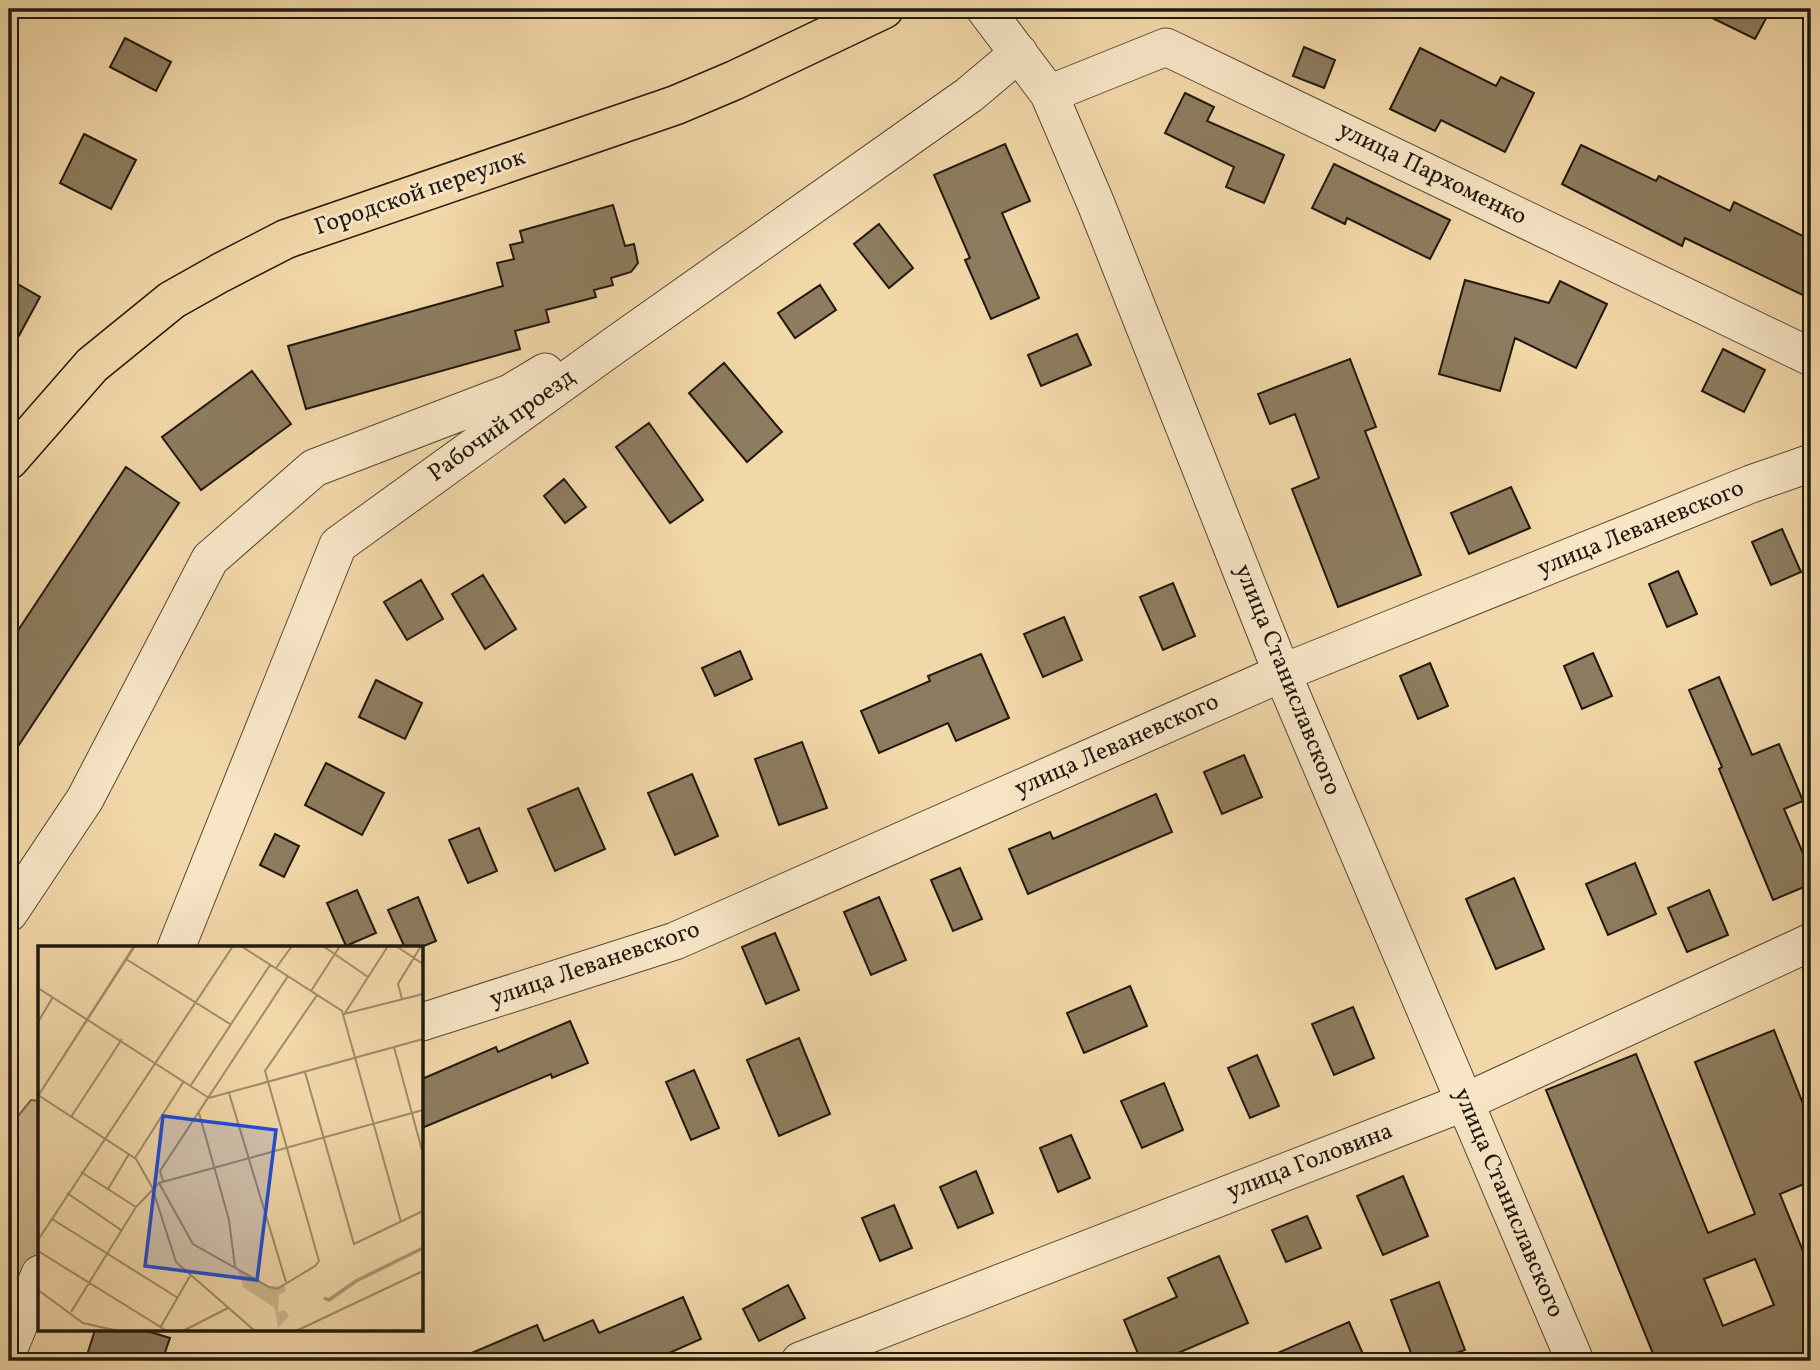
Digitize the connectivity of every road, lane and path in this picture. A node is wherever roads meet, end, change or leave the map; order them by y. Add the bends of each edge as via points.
1 (884, 9) edge
2 (985, 9) edge
3 (1019, 53) junction
4 (1049, 94) junction
5 (615, 345) junction
6 (1811, 357) edge
7 (9, 460) edge
8 (1811, 463) edge
9 (1282, 673) junction
10 (20, 874) edge
11 (9, 913) edge
12 (1811, 942) edge
13 (177, 946) edge
14 (424, 1021) edge
15 (1465, 1102) junction
16 (38, 1278) edge
17 (9, 1348) edge
18 (800, 1361) edge
19 (1575, 1361) edge

1 - 7 main road, Городской переулок via 676,105 286,239 231,267 172,300 92,365
2 - 3 street, улица Станиславского
3 - 4 street, улица Станиславского
3 - 5 street, Рабочий проезд via 969,95
4 - 6 street, улица Пархоменко via 1166,47
4 - 9 street, улица Станиславского
5 - 10 street via 548,370 510,393 314,468 209,559 85,799
5 - 13 street, Рабочий проезд via 338,545
8 - 9 street, улица Леваневского
9 - 14 street, улица Леваневского via 676,941
9 - 15 street, улица Станиславского
10 - 11 street
12 - 15 street, улица Головина
15 - 18 street, улица Головина
15 - 19 street, улица Станиславского
16 - 17 street

